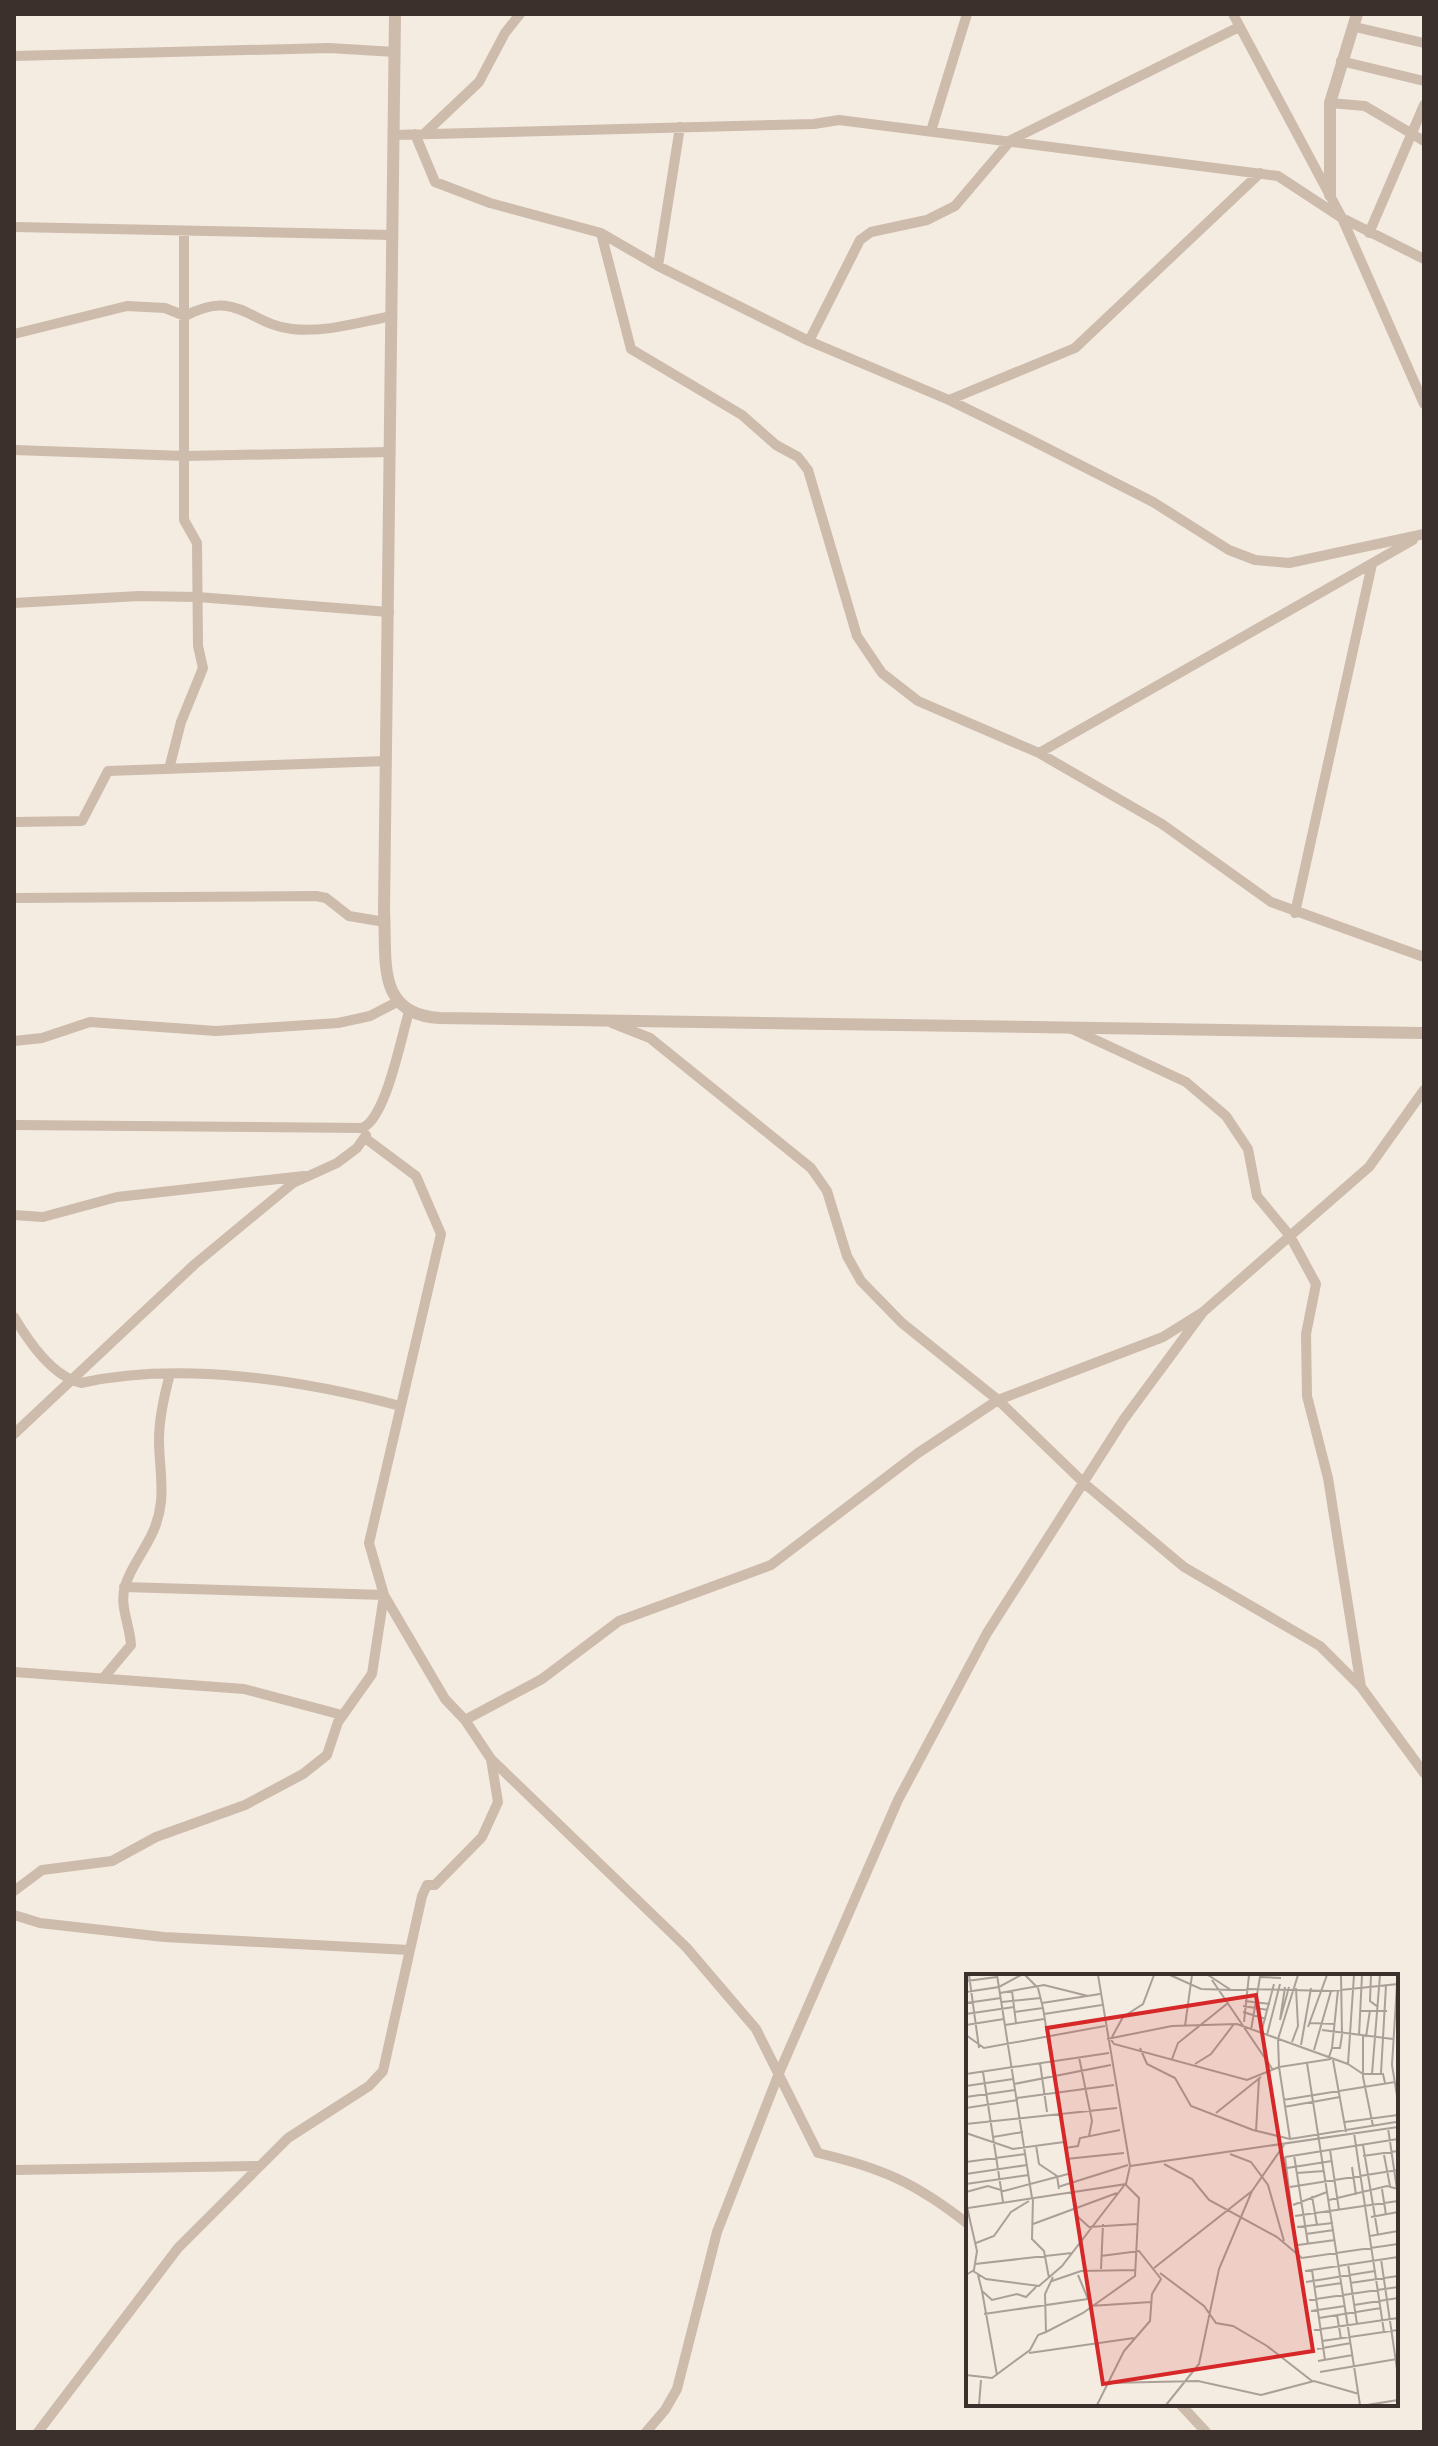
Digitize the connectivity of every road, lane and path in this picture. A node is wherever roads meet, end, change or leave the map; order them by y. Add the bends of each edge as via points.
1 (395, 14) edge
2 (520, 14) edge
3 (967, 14) edge
4 (1233, 14) edge
5 (1356, 21) edge
6 (1239, 27) junction
7 (1424, 43) edge
8 (395, 52) junction
9 (14, 56) edge
10 (1341, 61) junction
11 (1424, 81) edge
12 (1330, 103) junction
13 (1423, 108) edge
14 (680, 127) junction
15 (931, 131) junction
16 (1411, 133) junction
17 (420, 134) junction
18 (393, 135) junction
19 (1011, 140) junction
20 (1424, 141) edge
21 (1260, 173) junction
22 (1330, 195) junction
23 (1342, 218) junction
24 (14, 227) edge
25 (184, 231) junction
26 (601, 233) junction
27 (1369, 233) junction
28 (392, 235) junction
29 (1424, 259) edge
30 (658, 266) junction
31 (185, 316) junction
32 (392, 316) junction
33 (14, 334) edge
34 (809, 341) junction
35 (949, 400) junction
36 (1424, 404) edge
37 (14, 450) edge
38 (390, 452) junction
39 (185, 456) junction
40 (1424, 534) edge
41 (1372, 564) junction
42 (197, 597) junction
43 (14, 603) edge
44 (389, 612) junction
45 (1039, 753) junction
46 (386, 761) junction
47 (169, 769) junction
48 (14, 822) edge
49 (14, 898) edge
50 (1295, 913) junction
51 (385, 922) junction
52 (1424, 957) edge
53 (397, 1002) junction
54 (409, 1012) junction
55 (612, 1023) junction
56 (1066, 1027) junction
57 (1424, 1033) edge
58 (14, 1041) edge
59 (1424, 1090) edge
60 (14, 1125) edge
61 (369, 1126) junction
62 (365, 1138) junction
63 (310, 1175) junction
64 (14, 1215) edge
65 (1290, 1236) junction
66 (1203, 1312) junction
67 (14, 1317) edge
68 (170, 1374) junction
69 (70, 1381) junction
70 (998, 1400) junction
71 (400, 1406) junction
72 (14, 1434) edge
73 (1085, 1484) junction
74 (124, 1587) junction
75 (384, 1595) junction
76 (14, 1672) edge
77 (105, 1676) junction
78 (1361, 1687) junction
79 (342, 1715) junction
80 (465, 1720) junction
81 (491, 1759) junction
82 (1424, 1773) edge
83 (14, 1891) edge
84 (14, 1915) edge
85 (409, 1950) junction
86 (779, 2073) junction
87 (260, 2166) junction
88 (14, 2170) edge
89 (966, 2222) edge
90 (1182, 2406) edge
91 (38, 2432) edge
92 (646, 2432) edge
93 (1206, 2432) edge

1 - 8 street
2 - 17 street via 479,82
3 - 15 street
4 - 6 street
5 - 7 street
5 - 10 street
6 - 19 street
6 - 22 street
8 - 9 street via 313,48
8 - 18 street
10 - 11 street
10 - 12 street
12 - 16 street via 1365,106
12 - 22 street
13 - 16 street
14 - 15 street via 839,120
14 - 17 street
14 - 30 street
15 - 19 street
16 - 20 street
16 - 27 street
17 - 18 street
17 - 26 street via 435,182
18 - 28 street
19 - 21 street
19 - 34 street via 955,206 860,240
21 - 23 street via 1300,187
21 - 35 street via 1075,348
22 - 23 street
23 - 27 street
23 - 36 street
24 - 25 street
25 - 28 street
25 - 31 street
26 - 30 street
26 - 45 street via 631,349 742,415 808,470 857,636 882,673 918,701
27 - 29 street
28 - 32 street
30 - 34 street
31 - 32 street via 233,304 290,329
31 - 33 street via 165,308 127,306
31 - 39 street
32 - 38 street
34 - 35 street
35 - 40 street via 1153,502 1229,550 1255,560 1289,563
37 - 39 street
38 - 39 street
38 - 44 street
39 - 42 street via 184,520 197,543
40 - 41 street
41 - 45 street
41 - 50 street
42 - 43 street
42 - 44 street
42 - 47 street via 203,668
44 - 46 street
45 - 50 street via 1162,824 1271,902
46 - 47 street
46 - 51 street
47 - 48 street via 108,771 82,821
49 - 51 street via 316,896 349,916
50 - 52 street
51 - 53 street via 389,984
53 - 54 street
53 - 58 street via 370,1016 338,1023 216,1031 90,1022
54 - 55 street via 422,1017
54 - 61 street via 384,1097
55 - 56 street
55 - 70 street via 650,1038 811,1168 827,1191 847,1256 861,1281 902,1323
56 - 57 street
56 - 65 street via 1186,1082 1226,1116 1248,1149 1257,1196
59 - 65 street via 1369,1167
60 - 61 street
61 - 62 street
62 - 63 street via 337,1163
62 - 71 street via 416,1176 441,1234
63 - 64 street via 117,1197 43,1217
63 - 69 street via 293,1183 195,1264
65 - 66 street
65 - 78 street via 1316,1284 1306,1334 1307,1396 1328,1478
66 - 70 street via 1163,1337
66 - 73 street via 1124,1419
67 - 69 street via 31,1343
68 - 69 street
68 - 71 street via 270,1378
68 - 74 street via 160,1428 157,1521
69 - 72 street
70 - 73 street
70 - 80 street via 918,1453 771,1565 619,1621 542,1679
71 - 75 street via 369,1543
73 - 78 street via 1184,1567 1320,1646
73 - 86 street via 987,1633 898,1800
74 - 75 street
74 - 77 street via 122,1608 130,1623 131,1645
75 - 79 street via 372,1674
75 - 80 street via 445,1699
76 - 77 street
77 - 79 street via 244,1689
78 - 82 street
79 - 83 street via 327,1755 303,1774 245,1805 156,1837 112,1861 42,1870
80 - 81 street
81 - 85 street via 498,1802 482,1837 435,1885 427,1885
81 - 86 street via 686,1947 756,2029
84 - 85 street via 40,1923 164,1937
85 - 87 street via 383,2071 369,2086 288,2138
86 - 89 street via 818,2153 873,2166 929,2193
86 - 92 street via 717,2232 677,2389
87 - 88 street
87 - 91 street via 170,2258
90 - 93 street

